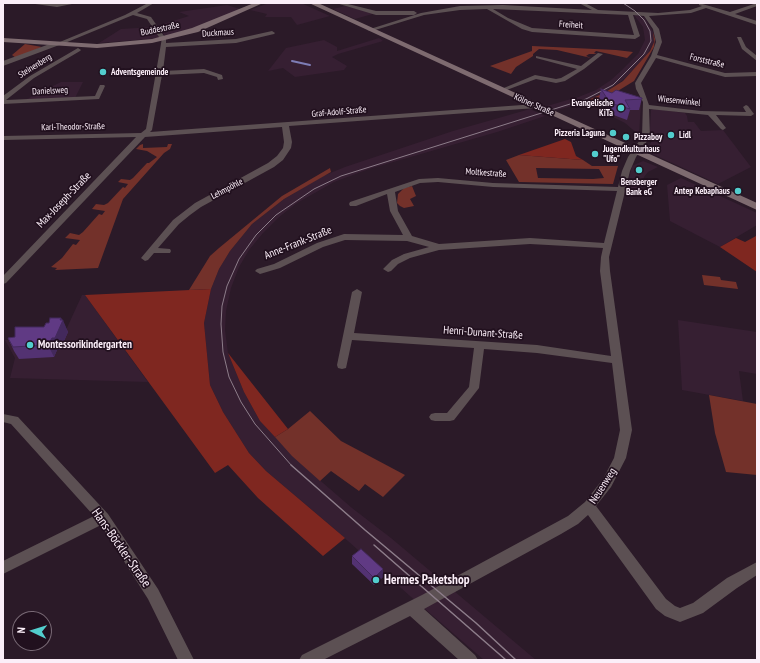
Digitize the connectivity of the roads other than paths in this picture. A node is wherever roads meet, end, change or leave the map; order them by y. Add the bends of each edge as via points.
1 (30, 3) edge
2 (75, 3) edge
3 (152, 3) edge
4 (260, 3) edge
5 (312, 3) edge
6 (338, 3) edge
7 (581, 3) edge
8 (699, 3) edge
9 (757, 4) edge
10 (706, 6) junction
11 (487, 7) junction
12 (597, 12) junction
13 (133, 13) junction
14 (424, 14) junction
15 (630, 14) junction
16 (729, 14) junction
17 (646, 15) junction
18 (757, 23) edge
19 (370, 30) junction
20 (272, 33) dead end
21 (81, 35) junction
22 (739, 38) dead end
23 (3, 40) edge
24 (163, 40) junction
25 (58, 44) junction
26 (80, 48) junction
27 (600, 54) dead end
28 (654, 56) junction
29 (538, 57) dead end
30 (757, 59) edge
31 (3, 64) edge
32 (582, 68) junction
33 (160, 73) junction
34 (757, 74) edge
35 (220, 79) dead end
36 (102, 86) dead end
37 (502, 90) junction
38 (97, 98) junction
39 (107, 98) dead end
40 (3, 99) edge
41 (3, 102) edge
42 (536, 106) junction
43 (646, 107) junction
44 (746, 107) dead end
45 (710, 113) junction
46 (286, 125) junction
47 (724, 128) dead end
48 (143, 136) junction
49 (3, 138) edge
50 (636, 151) junction
51 (621, 189) junction
52 (392, 191) junction
53 (353, 204) dead end
54 (757, 207) edge
55 (409, 238) junction
56 (608, 246) junction
57 (439, 247) junction
58 (152, 250) junction
59 (167, 251) dead end
60 (145, 258) dead end
61 (388, 269) dead end
62 (260, 271) dead end
63 (3, 281) edge
64 (357, 292) dead end
65 (347, 336) junction
66 (479, 345) junction
67 (616, 360) junction
68 (342, 365) dead end
69 (435, 417) dead end
70 (3, 418) edge
71 (589, 506) junction
72 (103, 518) junction
73 (3, 568) edge
74 (757, 568) edge
75 (411, 608) junction
76 (186, 660) edge
77 (307, 660) edge
78 (470, 660) edge

1 - 2 street via 57,6
3 - 13 street
4 - 24 main road, Buddestraße via 204,27
5 - 19 main road, Kölner Straße
6 - 14 street via 376,13
7 - 12 street
8 - 10 street
9 - 16 street
10 - 16 street
10 - 17 street via 681,13
11 - 12 street
11 - 14 street
11 - 15 street, Freiheit via 506,19 532,30 634,37 637,36
12 - 15 street
13 - 21 street
13 - 24 street via 149,18
14 - 19 street
15 - 17 street
16 - 18 street
17 - 28 street via 656,29 659,42
19 - 37 main road, Kölner Straße
20 - 24 street, Duckmaus via 236,41
21 - 25 street
21 - 26 main road via 78,42
22 - 30 street via 744,48
23 - 25 main road, Buddestraße
24 - 26 main road, Buddestraße
24 - 33 street
25 - 26 main road, Buddestraße
25 - 31 street
26 - 40 street, Steinenberg via 32,77
27 - 32 street
28 - 34 street, Forststraße via 725,75
28 - 43 street via 638,83
29 - 32 street
32 - 37 street via 563,80 535,77
33 - 35 street via 204,71 220,76
33 - 48 street via 148,130
36 - 38 street
37 - 42 main road, Kölner Straße
38 - 39 street, Danielsweg
38 - 41 street, Danielsweg
42 - 46 street, Graf-Adolf-Straße
42 - 50 main road, Kölner Straße
43 - 45 street, Wiesenwinkel
43 - 50 street, Neuenweg via 645,140
44 - 45 street, Wiesenwinkel via 750,114
45 - 47 street, Wiesenwinkel
46 - 48 street, Graf-Adolf-Straße
46 - 58 street, Lehmpöhle via 287,148 280,158 198,204 176,222
48 - 49 street, Karl-Theodor-Straße
48 - 63 street, Max-Joseph-Straße
50 - 51 street, Neuenweg via 628,164
50 - 54 main road, Kölner Straße
51 - 52 street, Moltkestraße via 493,185 438,180 419,181
51 - 56 street, Neuenweg
52 - 53 street, Moltkestraße
52 - 55 street via 394,211
55 - 57 street, Anne-Frank-Straße
55 - 62 street, Anne-Frank-Straße via 344,238 320,245 277,266
56 - 57 street, Anne-Frank-Straße via 530,241
56 - 67 street, Neuenweg via 605,269
57 - 61 street, Anne-Frank-Straße via 407,256
58 - 59 street
58 - 60 street, Lehmpöhle
64 - 65 street
65 - 66 street, Henri-Dunant-Straße
65 - 68 street
66 - 67 street, Henri-Dunant-Straße
66 - 69 street via 474,388 450,418
67 - 71 street, Neuenweg via 626,430 620,458 607,483
70 - 72 street, Hans-Böckler-Straße via 14,420
71 - 74 street via 661,604 680,615 698,608
71 - 75 street, Neuenweg via 556,530
72 - 73 street
72 - 76 street, Hans-Böckler-Straße via 152,594
75 - 77 street, Neuenweg
75 - 78 street

